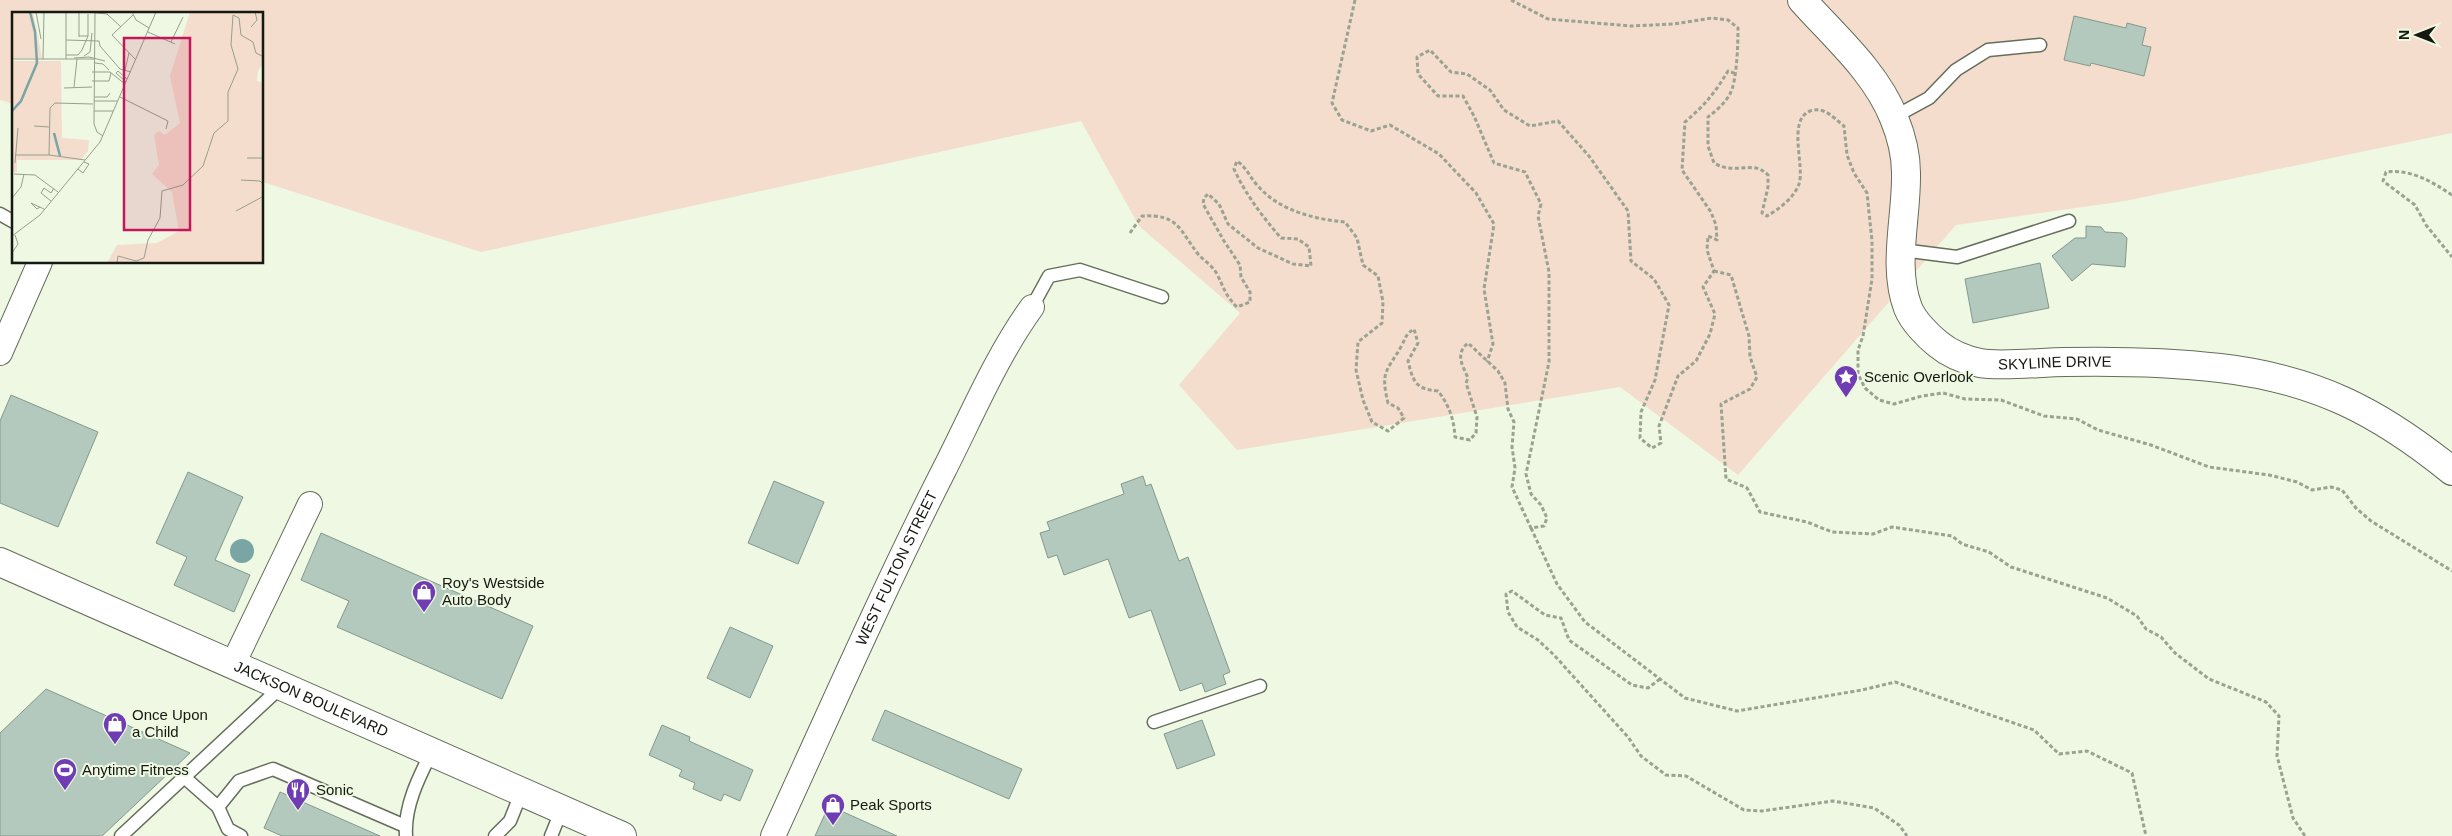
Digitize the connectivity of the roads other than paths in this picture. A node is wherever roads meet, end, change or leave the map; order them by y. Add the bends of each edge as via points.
1 (1802, 0) edge
2 (2040, 45) dead end
3 (1894, 117) junction
4 (0, 214) edge
5 (12, 221) edge
6 (2068, 221) dead end
7 (1902, 250) junction
8 (39, 264) edge
9 (1162, 297) dead end
10 (1032, 307) joint
11 (0, 352) edge
12 (2452, 471) edge
13 (310, 504) dead end
14 (0, 562) edge
15 (234, 664) junction
16 (282, 685) junction
17 (1260, 686) dead end
18 (1154, 722) dead end
19 (432, 751) junction
20 (184, 776) junction
21 (522, 791) junction
22 (218, 807) junction
23 (562, 809) junction
24 (584, 828) edge
25 (406, 831) edge
26 (121, 836) edge
27 (241, 836) edge
28 (495, 836) edge
29 (551, 836) edge
30 (622, 836) edge
31 (773, 836) edge

1 - 3 street, SKYLINE DRIVE via 1873,80
2 - 3 lane via 1988,50 1956,70 1929,98
3 - 7 street, SKYLINE DRIVE via 1906,170
4 - 5 lane
6 - 7 lane via 1957,257
7 - 12 street, SKYLINE DRIVE via 1901,273 1909,310 1937,344 1952,354 1982,363 2182,364 2289,381 2331,394 2368,413 2409,437
8 - 11 street
9 - 10 lane via 1080,270 1049,276
10 - 31 street, WEST FULTON STREET via 993,372 918,521
13 - 15 street
14 - 15 street, JACKSON BOULEVARD
15 - 16 street, JACKSON BOULEVARD
16 - 19 street, JACKSON BOULEVARD
16 - 20 lane
17 - 18 lane
19 - 21 street, JACKSON BOULEVARD
19 - 25 lane via 418,780
20 - 22 lane
20 - 26 lane
21 - 23 street, JACKSON BOULEVARD
21 - 28 lane via 510,821
22 - 25 lane via 239,781 273,769
22 - 27 lane via 228,829
23 - 24 street, JACKSON BOULEVARD
23 - 29 lane
24 - 30 street, JACKSON BOULEVARD

